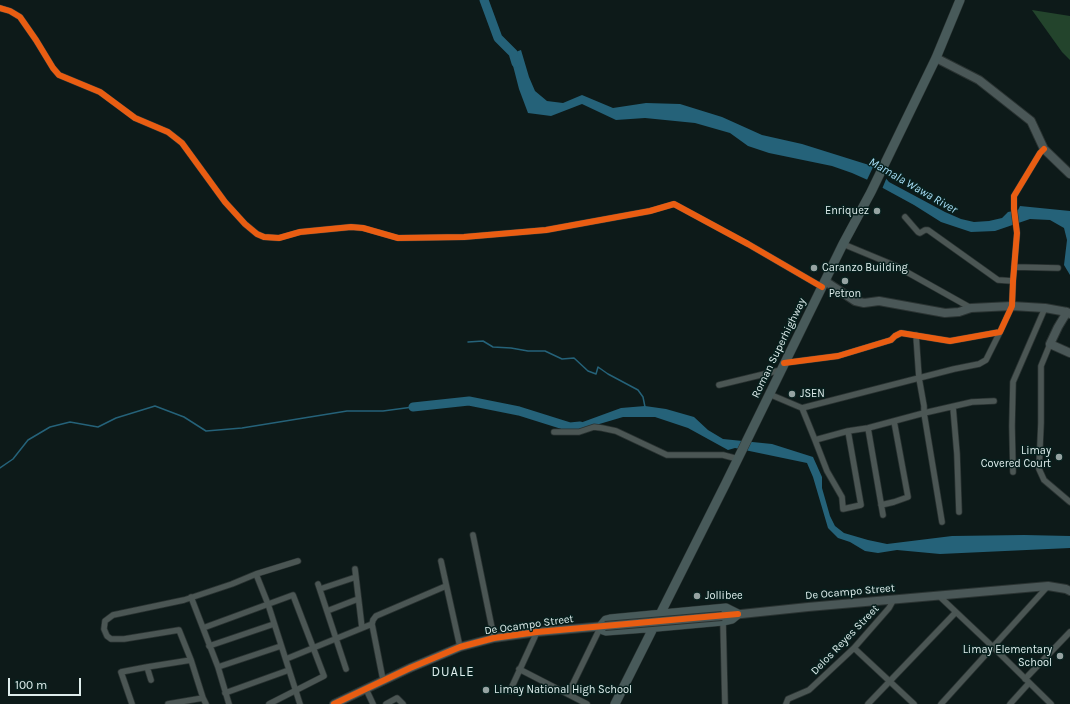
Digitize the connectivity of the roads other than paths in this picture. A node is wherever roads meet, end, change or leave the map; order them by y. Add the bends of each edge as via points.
1 (960, 0) edge
2 (0, 8) edge
3 (936, 58) junction
4 (1044, 149) junction
5 (1070, 174) edge
6 (905, 218) dead end
7 (843, 244) junction
8 (1014, 267) junction
9 (1058, 268) dead end
10 (1013, 281) junction
11 (824, 284) junction
12 (1012, 306) junction
13 (971, 308) junction
14 (1045, 308) junction
15 (1069, 313) edge
16 (1000, 332) junction
17 (916, 335) junction
18 (1050, 344) junction
19 (1070, 353) edge
20 (783, 366) junction
21 (919, 378) junction
22 (719, 385) dead end
23 (769, 394) junction
24 (994, 401) dead end
25 (953, 407) junction
26 (802, 408) junction
27 (924, 413) junction
28 (894, 421) junction
29 (868, 428) junction
30 (848, 430) junction
31 (554, 432) dead end
32 (814, 440) junction
33 (739, 456) junction
34 (1013, 472) dead end
35 (1070, 502) edge
36 (881, 505) junction
37 (960, 512) dead end
38 (883, 515) dead end
39 (942, 522) dead end
40 (473, 535) dead end
41 (298, 561) dead end
42 (441, 561) dead end
43 (355, 569) dead end
44 (256, 574) junction
45 (356, 578) junction
46 (446, 586) junction
47 (1048, 586) junction
48 (1070, 591) edge
49 (938, 596) junction
50 (191, 597) junction
51 (358, 599) junction
52 (894, 599) junction
53 (268, 604) junction
54 (327, 611) junction
55 (956, 612) junction
56 (738, 614) junction
57 (659, 615) junction
58 (722, 618) junction
59 (274, 624) junction
60 (372, 624) junction
61 (603, 626) junction
62 (654, 627) junction
63 (203, 628) junction
64 (362, 628) junction
65 (537, 632) junction
66 (1070, 632) edge
67 (494, 638) junction
68 (336, 639) junction
69 (209, 646) junction
70 (281, 646) junction
71 (460, 647) junction
72 (993, 647) junction
73 (313, 648) junction
74 (854, 648) junction
75 (286, 659) junction
76 (191, 660) junction
77 (147, 667) junction
78 (218, 667) junction
79 (346, 669) dead end
80 (519, 669) junction
81 (289, 670) junction
82 (151, 680) dead end
83 (383, 680) junction
84 (890, 681) junction
85 (1028, 681) junction
86 (366, 689) junction
87 (295, 690) junction
88 (510, 691) dead end
89 (225, 693) junction
90 (568, 694) junction
91 (203, 698) junction
92 (132, 704) edge
93 (168, 704) edge
94 (206, 704) edge
95 (229, 704) edge
96 (269, 704) edge
97 (300, 704) edge
98 (335, 704) edge
99 (373, 704) edge
100 (386, 704) edge
101 (403, 704) edge
102 (587, 704) edge
103 (615, 704) edge
104 (725, 704) edge
105 (786, 704) edge
106 (868, 704) edge
107 (914, 704) edge
108 (941, 704) edge
109 (1010, 704) edge
110 (1052, 704) edge

1 - 3 main road, Roman Superhighway
2 - 11 street via 20,17 59,75 100,92 135,118 168,132 182,143 225,202 245,224 264,237 279,238 300,232 351,226 398,238 464,237 546,230 650,211 674,204
3 - 4 street via 979,80 1032,121
3 - 7 main road, Roman Superhighway
4 - 5 street
4 - 8 street via 1014,196 1017,233
6 - 10 street via 918,232 928,230 998,280
7 - 11 main road, Roman Superhighway
7 - 13 street via 896,266
8 - 9 street
8 - 10 street
10 - 12 street
11 - 13 street via 855,302 879,302 945,313
11 - 20 main road, Roman Superhighway
12 - 13 street
12 - 14 street
12 - 16 street
14 - 15 street
14 - 34 street via 1013,382
15 - 18 street via 1058,327
16 - 17 street via 950,341
16 - 21 street via 986,360 979,364
17 - 20 street via 901,333 891,340 838,356
17 - 21 street
18 - 19 street
18 - 35 street via 1041,366 1039,468 1044,480
20 - 22 street
20 - 23 main road, Roman Superhighway
21 - 26 street
21 - 27 street
23 - 26 street
23 - 33 main road, Roman Superhighway
24 - 25 street via 972,402
25 - 27 street
25 - 37 street
26 - 32 street
27 - 28 street
27 - 39 street
28 - 29 street
28 - 36 street via 908,497
29 - 30 street
29 - 36 street
30 - 32 street
30 - 32 street via 861,505 843,509 842,497 827,472
31 - 33 street via 580,432 594,427 602,428 616,431 667,455
33 - 57 main road, Roman Superhighway
36 - 38 street
40 - 67 street
41 - 44 street
42 - 46 street
43 - 45 street
44 - 50 street
44 - 53 street
45 - 51 street
45 - 54 street via 319,587
46 - 60 street via 376,616
46 - 71 street
47 - 48 street, De Ocampo Street
47 - 49 street, De Ocampo Street
47 - 72 street
49 - 52 street, De Ocampo Street
49 - 55 street
50 - 63 street
50 - 76 street via 112,615 105,621 104,629 106,636 111,639 179,630
51 - 54 street
51 - 64 street
52 - 56 street, De Ocampo Street
52 - 74 street, Delos Reyes Street
53 - 59 street
53 - 63 street
53 - 73 street via 293,595
54 - 68 street
55 - 72 street
55 - 84 street
56 - 57 main road via 726,608
56 - 58 main road via 734,618
57 - 61 main road via 607,620
57 - 62 main road, Roman Superhighway
58 - 61 street, De Ocampo Street, bridge
58 - 62 main road
58 - 104 street
59 - 69 street
59 - 70 street
60 - 64 street
60 - 83 street
61 - 62 main road via 606,631
61 - 65 street, De Ocampo Street
61 - 90 street
62 - 103 main road, Roman Superhighway
63 - 69 street
64 - 68 street
65 - 67 street, De Ocampo Street
65 - 80 street
66 - 85 street
67 - 71 street, De Ocampo Street
68 - 73 street
68 - 79 street
69 - 78 street
70 - 75 street
70 - 78 street
71 - 83 street, De Ocampo Street
72 - 85 street
72 - 108 street
73 - 75 street
73 - 87 street via 324,676
74 - 84 street
74 - 105 street, Delos Reyes Street via 810,690 788,700
75 - 81 street
76 - 77 street
76 - 91 street
77 - 82 street
77 - 92 street via 121,672
78 - 89 street
80 - 88 street
80 - 90 street
81 - 87 street
81 - 89 street
83 - 86 street, De Ocampo Street
84 - 106 street
84 - 107 street
85 - 109 street
85 - 110 street
86 - 98 street, De Ocampo Street
86 - 99 street
87 - 96 street
87 - 97 street
89 - 95 street
90 - 102 street
91 - 93 street
91 - 94 street
100 - 101 street via 397,698

